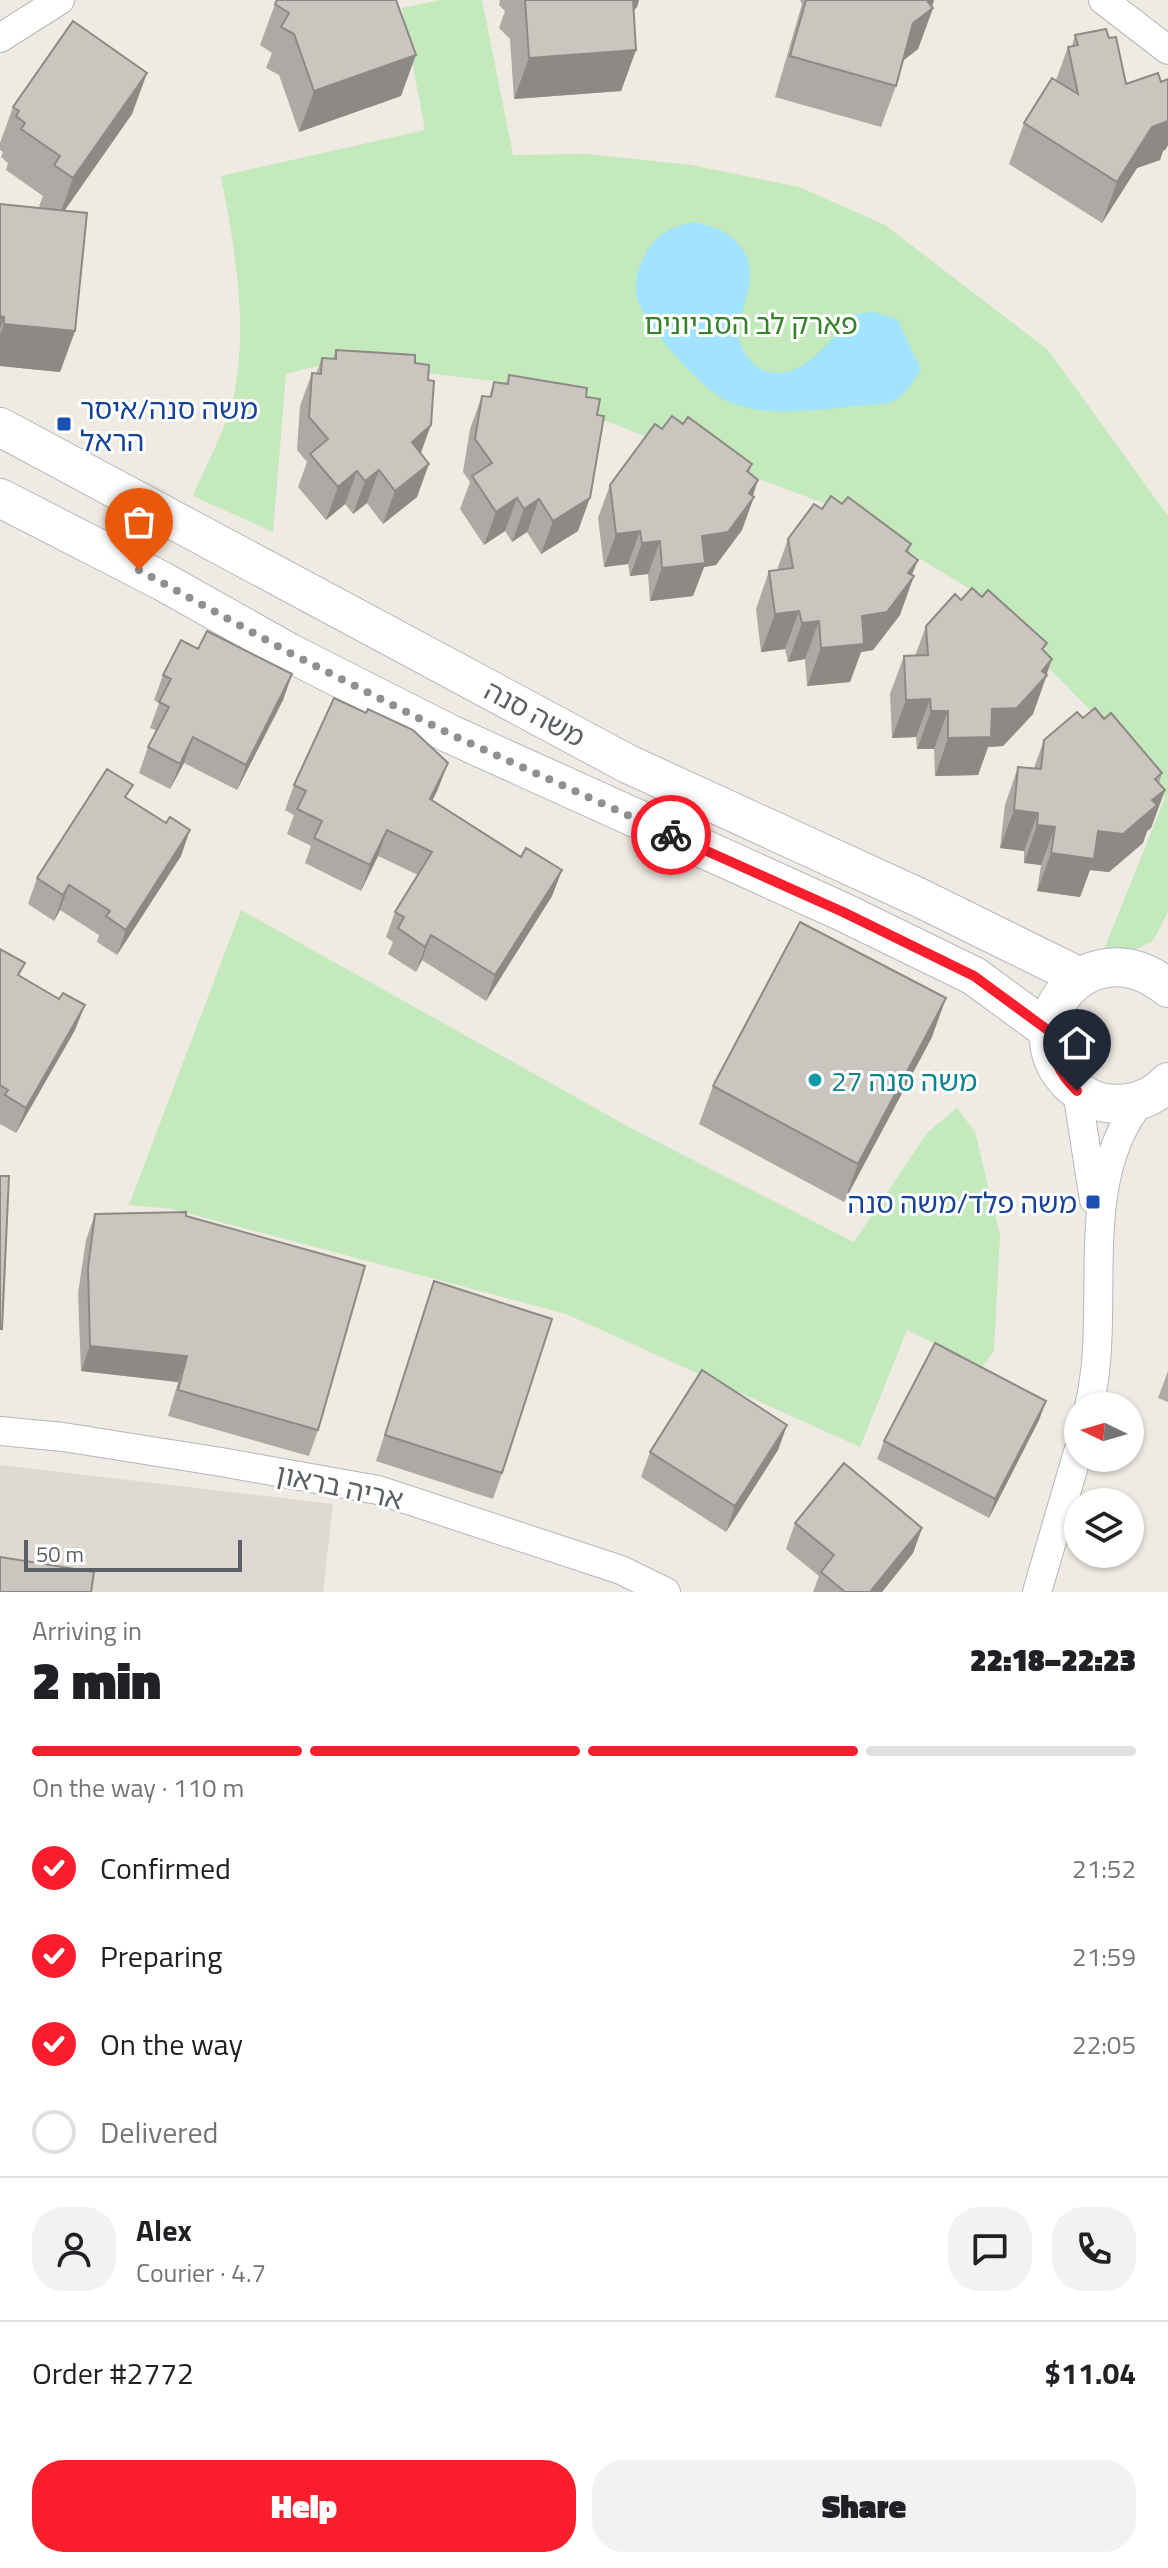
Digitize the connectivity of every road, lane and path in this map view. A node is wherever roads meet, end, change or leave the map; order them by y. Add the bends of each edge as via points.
1 (60, 0) edge
2 (1103, 0) edge
3 (0, 38) edge
4 (1168, 50) edge
5 (0, 427) edge
6 (0, 498) edge
7 (1080, 977) junction
8 (1168, 988) edge
9 (1049, 1031) junction
10 (1077, 1091) junction
11 (1159, 1091) edge
12 (1099, 1241) junction
13 (1091, 1392) edge
14 (0, 1431) edge
15 (1072, 1472) edge
16 (1037, 1591) edge
17 (666, 1592) edge

1 - 3 street
2 - 4 street
5 - 7 street, משה סנה via 628,764
6 - 9 street, משה סנה via 450,734 974,976
7 - 8 street via 1107,967 1131,967
7 - 9 street via 1054,1008
9 - 10 street via 1051,1054
10 - 11 street via 1119,1104
10 - 12 street
11 - 12 street via 1127,1118 1115,1144
12 - 13 street via 1100,1311
14 - 17 street, אריה בראון via 378,1490 621,1570
15 - 16 street

